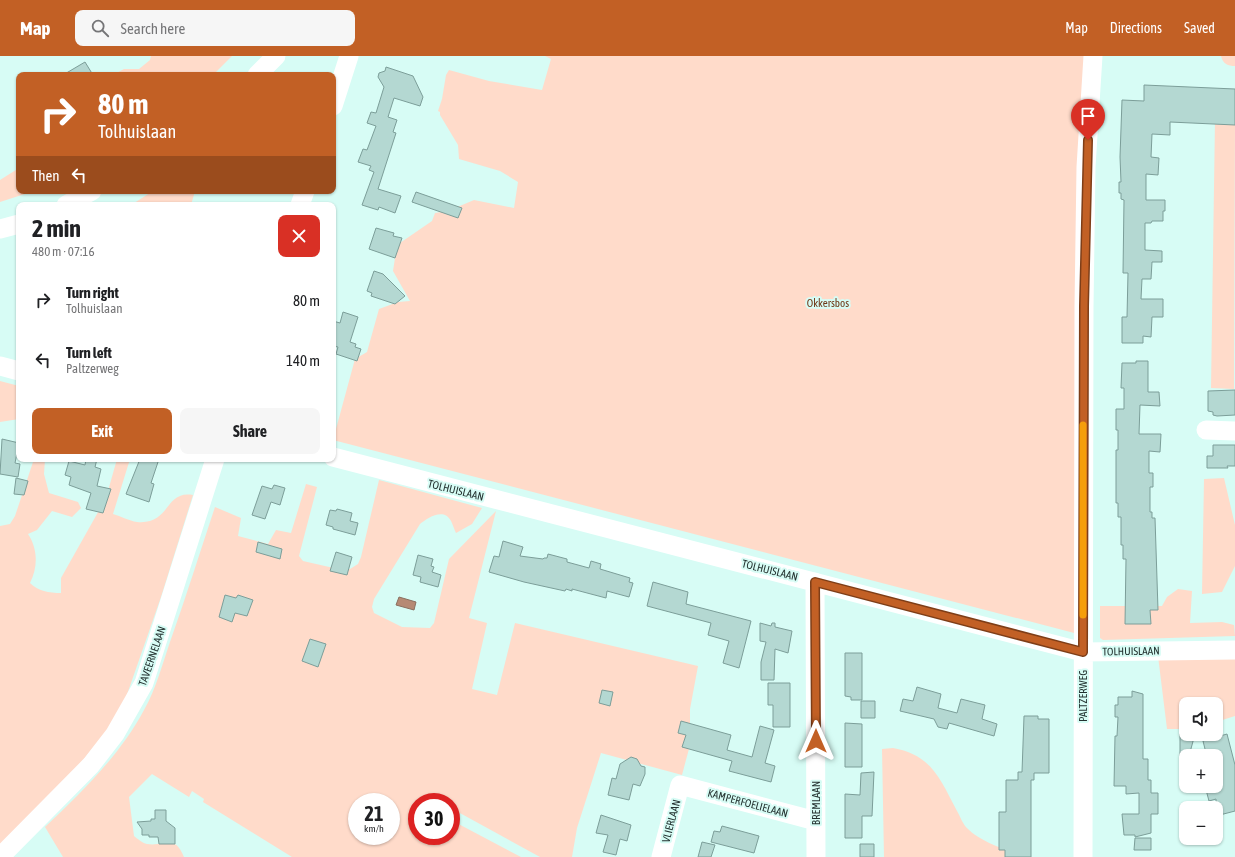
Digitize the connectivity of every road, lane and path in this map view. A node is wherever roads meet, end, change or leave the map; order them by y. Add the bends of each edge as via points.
1 (276, 56) edge
2 (349, 56) edge
3 (1092, 56) edge
4 (260, 72) edge
5 (336, 97) edge
6 (86, 194) edge
7 (72, 202) edge
8 (16, 225) edge
9 (0, 229) edge
10 (0, 366) edge
11 (16, 370) edge
12 (1206, 430) dead end
13 (1235, 430) edge
14 (336, 458) edge
15 (214, 462) edge
16 (815, 582) junction
17 (1235, 650) edge
18 (1083, 652) junction
19 (680, 786) joint
20 (816, 821) junction
21 (0, 857) edge
22 (661, 857) edge
23 (816, 857) edge
24 (1083, 857) edge

1 - 4 street
2 - 5 street
3 - 18 street, PALTZERWEG via 1086,167 1084,299
6 - 7 street
8 - 9 street
10 - 11 street
12 - 13 street
14 - 16 street, TOLHUISLAAN
15 - 21 street, TAVEERNELAAN via 144,683 115,734 91,765
16 - 18 street, TOLHUISLAAN
16 - 20 street, BREMLAAN
17 - 18 street, TOLHUISLAAN
18 - 24 street, PALTZERWEG
19 - 20 street, KAMPERFOELIELAAN
19 - 22 street, VLIERLAAN
20 - 23 street, BREMLAAN

